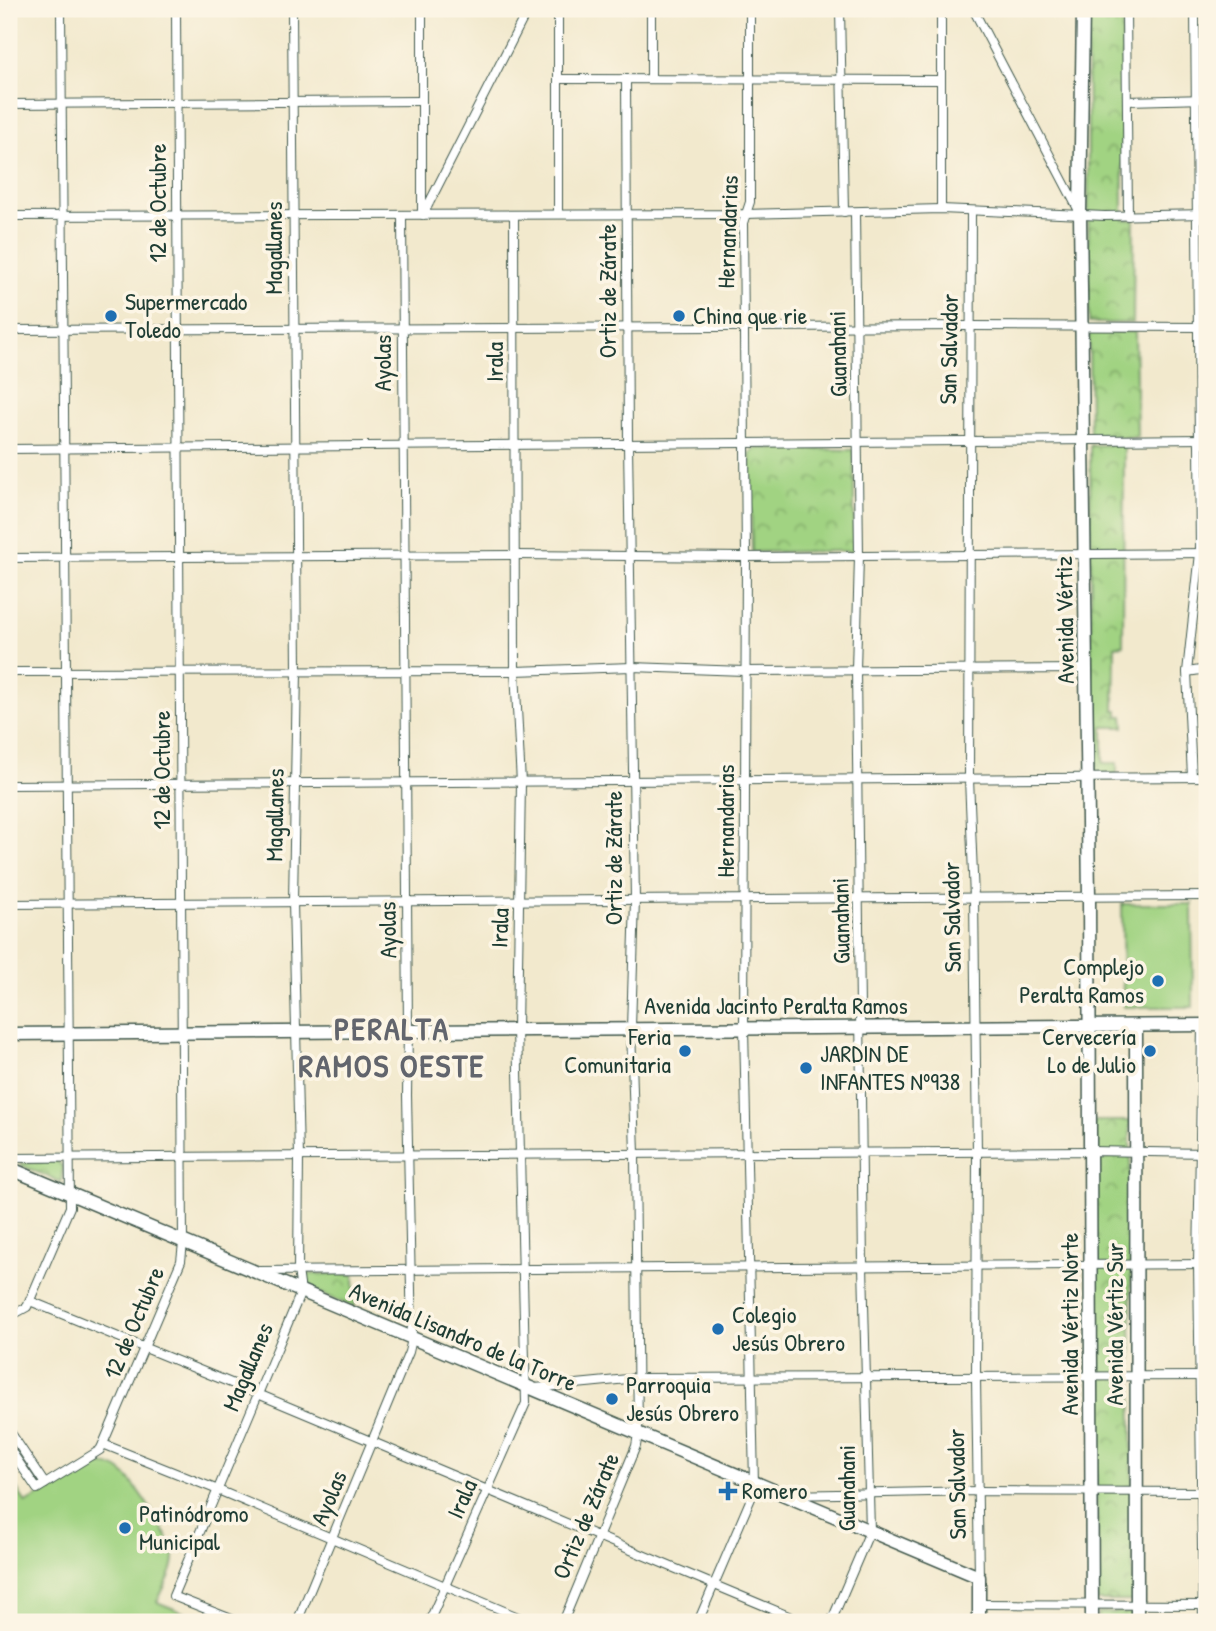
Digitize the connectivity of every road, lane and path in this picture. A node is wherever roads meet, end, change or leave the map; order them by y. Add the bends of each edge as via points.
1 (61, 9) edge
2 (176, 9) edge
3 (292, 9) edge
4 (422, 9) edge
5 (528, 9) edge
6 (558, 9) edge
7 (651, 9) edge
8 (750, 9) edge
9 (841, 9) edge
10 (941, 9) edge
11 (973, 9) edge
12 (1083, 9) edge
13 (1126, 9) edge
14 (1195, 9) edge
15 (558, 79) junction
16 (626, 79) junction
17 (651, 79) junction
18 (751, 79) junction
19 (842, 79) junction
20 (940, 80) junction
21 (1194, 99) junction
22 (1207, 99) edge
23 (422, 101) junction
24 (1127, 101) junction
25 (176, 102) junction
26 (292, 102) junction
27 (61, 103) junction
28 (9, 104) edge
29 (941, 209) junction
30 (971, 211) junction
31 (844, 212) junction
32 (855, 212) junction
33 (293, 214) junction
34 (558, 214) junction
35 (627, 214) junction
36 (746, 214) junction
37 (1080, 214) junction
38 (1207, 214) edge
39 (62, 215) junction
40 (177, 215) junction
41 (401, 215) junction
42 (422, 215) junction
43 (513, 215) junction
44 (1196, 215) junction
45 (9, 216) edge
46 (1128, 216) junction
47 (857, 326) junction
48 (971, 326) junction
49 (627, 327) junction
50 (746, 327) junction
51 (1083, 327) junction
52 (1197, 327) junction
53 (1207, 327) edge
54 (403, 328) junction
55 (515, 328) junction
56 (178, 329) junction
57 (294, 329) junction
58 (9, 330) edge
59 (63, 330) junction
60 (1203, 439) edge
61 (1085, 441) junction
62 (968, 442) junction
63 (858, 443) junction
64 (628, 444) junction
65 (745, 444) junction
66 (515, 445) junction
67 (403, 446) junction
68 (295, 447) junction
69 (64, 448) junction
70 (179, 448) junction
71 (9, 449) edge
72 (1204, 553) edge
73 (969, 554) junction
74 (515, 555) junction
75 (1085, 555) junction
76 (296, 556) junction
77 (403, 556) junction
78 (631, 556) junction
79 (859, 556) junction
80 (180, 557) junction
81 (746, 557) junction
82 (9, 558) edge
83 (64, 558) junction
84 (632, 667) junction
85 (969, 669) junction
86 (1086, 669) junction
87 (1207, 669) edge
88 (856, 670) junction
89 (180, 671) junction
90 (297, 671) junction
91 (404, 671) junction
92 (515, 671) junction
93 (744, 671) junction
94 (9, 672) edge
95 (65, 672) junction
96 (1187, 672) junction
97 (1192, 777) junction
98 (1207, 777) edge
99 (1087, 778) junction
100 (969, 779) junction
101 (745, 780) junction
102 (858, 780) junction
103 (633, 781) junction
104 (294, 782) junction
105 (405, 783) junction
106 (521, 783) junction
107 (181, 784) junction
108 (9, 785) edge
109 (66, 785) junction
110 (1207, 896) edge
111 (1089, 897) junction
112 (860, 898) junction
113 (974, 898) junction
114 (746, 899) junction
115 (635, 900) junction
116 (520, 901) junction
117 (293, 902) junction
118 (406, 902) junction
119 (182, 903) junction
120 (9, 904) edge
121 (67, 904) junction
122 (1205, 1025) edge
123 (1089, 1026) junction
124 (1136, 1026) junction
125 (861, 1027) junction
126 (974, 1027) junction
127 (631, 1028) junction
128 (744, 1028) junction
129 (517, 1029) junction
130 (408, 1031) junction
131 (295, 1032) junction
132 (183, 1033) junction
133 (9, 1034) edge
134 (68, 1034) junction
135 (1090, 1151) junction
136 (1136, 1152) junction
137 (977, 1153) junction
138 (1204, 1153) edge
139 (635, 1154) junction
140 (747, 1154) junction
141 (861, 1154) junction
142 (409, 1156) junction
143 (519, 1156) junction
144 (183, 1157) junction
145 (299, 1157) junction
146 (9, 1158) edge
147 (69, 1159) junction
148 (9, 1168) edge
149 (70, 1195) junction
150 (183, 1242) junction
151 (1203, 1264) edge
152 (978, 1265) junction
153 (1091, 1265) junction
154 (1136, 1265) junction
155 (749, 1266) junction
156 (863, 1266) junction
157 (636, 1267) junction
158 (410, 1268) junction
159 (522, 1268) junction
160 (298, 1270) junction
161 (250, 1271) junction
162 (301, 1292) junction
163 (30, 1301) junction
164 (9, 1317) edge
165 (412, 1339) junction
166 (145, 1347) junction
167 (1204, 1376) edge
168 (865, 1377) junction
169 (638, 1378) junction
170 (752, 1378) junction
171 (976, 1378) junction
172 (1091, 1378) junction
173 (1136, 1378) junction
174 (528, 1388) junction
175 (258, 1394) junction
176 (9, 1430) edge
177 (638, 1434) junction
178 (373, 1442) junction
179 (103, 1444) junction
180 (9, 1448) edge
181 (754, 1483) junction
182 (45, 1484) junction
183 (218, 1490) junction
184 (488, 1490) junction
185 (1091, 1491) junction
186 (1135, 1491) junction
187 (978, 1492) junction
188 (1205, 1492) edge
189 (867, 1493) junction
190 (783, 1495) junction
191 (870, 1531) junction
192 (598, 1535) junction
193 (333, 1539) junction
194 (979, 1577) junction
195 (714, 1584) junction
196 (445, 1586) junction
197 (979, 1604) junction
198 (1205, 1605) edge
199 (1092, 1606) junction
200 (1137, 1606) junction
201 (239, 1622) edge
202 (297, 1622) edge
203 (429, 1622) edge
204 (530, 1622) edge
205 (562, 1622) edge
206 (698, 1622) edge
207 (803, 1622) edge
208 (831, 1622) edge
209 (979, 1622) edge
210 (1092, 1622) edge
211 (1136, 1622) edge
212 (1203, 1622) edge

1 - 27 street
2 - 25 street, 12 de Octubre
3 - 26 street, Magallanes
4 - 23 street
5 - 42 street
6 - 15 street
7 - 17 street
8 - 18 street, Hernandarias
9 - 19 street
10 - 20 street
11 - 37 street
12 - 37 street
13 - 24 street
14 - 21 street
15 - 16 street
15 - 34 street
16 - 17 street
16 - 35 street, Ortiz de Zárate
17 - 18 street
18 - 19 street
18 - 36 street, Hernandarias via 750,202
19 - 20 street
19 - 31 street
20 - 29 street
21 - 22 street
21 - 24 street
21 - 44 street
23 - 26 street
23 - 42 street
24 - 46 street
25 - 26 street
25 - 27 street
25 - 40 street, 12 de Octubre
26 - 33 street, Magallanes
27 - 28 street
27 - 39 street
29 - 30 street
29 - 32 street
30 - 37 street
30 - 48 street, San Salvador
31 - 32 street
31 - 36 street
32 - 47 street, Guanahani
33 - 40 street
33 - 41 street
33 - 57 street, Magallanes
34 - 35 street
34 - 43 street
35 - 36 street
35 - 49 street, Ortiz de Zárate
36 - 50 street, Hernandarias
37 - 46 street
37 - 51 street, Avenida Vértiz
38 - 44 street
39 - 40 street
39 - 45 street
39 - 59 street
40 - 56 street, 12 de Octubre
41 - 42 street
41 - 54 street, Ayolas
42 - 43 street
43 - 55 street, Irala
44 - 46 street
44 - 52 street
47 - 48 street
47 - 50 street
47 - 63 street, Guanahani
48 - 51 street
48 - 62 street, San Salvador
49 - 50 street
49 - 55 street
49 - 64 street, Ortiz de Zárate
50 - 65 street, Hernandarias
51 - 52 street
51 - 61 street, Avenida Vértiz
52 - 53 street
52 - 60 street
54 - 55 street
54 - 57 street
54 - 67 street, Ayolas
55 - 66 street, Irala
56 - 57 street
56 - 59 street
56 - 70 street, 12 de Octubre
57 - 68 street, Magallanes
58 - 59 street
59 - 69 street
60 - 61 street
60 - 72 street
61 - 62 street
61 - 75 street, Avenida Vértiz
62 - 63 street
62 - 73 street, San Salvador
63 - 65 street
63 - 79 street, Guanahani
64 - 65 street
64 - 66 street
64 - 78 street, Ortiz de Zárate
65 - 81 street, Hernandarias
66 - 67 street
66 - 74 street, Irala
67 - 68 street
67 - 77 street, Ayolas
68 - 70 street
68 - 76 street, Magallanes
69 - 70 street
69 - 71 street
69 - 83 street
70 - 80 street, 12 de Octubre
72 - 75 street
72 - 96 street
73 - 75 street
73 - 79 street
73 - 85 street, San Salvador
74 - 77 street
74 - 78 street
74 - 92 street, Irala
75 - 86 street, Avenida Vértiz
76 - 77 street
76 - 80 street
76 - 90 street, Magallanes
77 - 91 street, Ayolas
78 - 81 street
78 - 84 street, Ortiz de Zárate
79 - 81 street
79 - 88 street, Guanahani
80 - 83 street
80 - 89 street, 12 de Octubre
81 - 93 street, Hernandarias
82 - 83 street
83 - 95 street
84 - 92 street
84 - 93 street
84 - 103 street, Ortiz de Zárate
85 - 86 street
85 - 88 street
85 - 100 street, San Salvador
86 - 99 street, Avenida Vértiz
87 - 96 street
88 - 93 street
88 - 102 street, Guanahani
89 - 90 street
89 - 95 street
89 - 107 street, 12 de Octubre
90 - 91 street
90 - 104 street, Magallanes
91 - 92 street
91 - 105 street, Ayolas
92 - 106 street, Irala
93 - 101 street, Hernandarias
94 - 95 street
95 - 109 street
96 - 97 street
97 - 98 street
97 - 99 street
99 - 100 street
99 - 111 street, Avenida Vértiz
100 - 102 street
100 - 113 street, San Salvador
101 - 102 street
101 - 103 street
101 - 114 street, Hernandarias
102 - 112 street, Guanahani
103 - 106 street
103 - 115 street, Ortiz de Zárate
104 - 105 street
104 - 107 street
104 - 117 street, Magallanes
105 - 106 street
105 - 118 street, Ayolas
106 - 116 street, Irala
107 - 109 street
107 - 119 street, 12 de Octubre
108 - 109 street
109 - 121 street
110 - 111 street
111 - 113 street
111 - 123 street, Avenida Vértiz
112 - 113 street
112 - 114 street
112 - 125 street, Guanahani
113 - 126 street, San Salvador
114 - 115 street
114 - 128 street, Hernandarias
115 - 116 street
115 - 127 street, Ortiz de Zárate
116 - 118 street
116 - 129 street, Irala
117 - 118 street
117 - 119 street
117 - 131 street, Magallanes
118 - 130 street, Ayolas
119 - 121 street
119 - 132 street, 12 de Octubre
120 - 121 street
121 - 134 street
122 - 124 street, Avenida Jacinto Peralta Ramos
122 - 138 street
123 - 124 street, Avenida Jacinto Peralta Ramos
123 - 126 street, Avenida Jacinto Peralta Ramos
123 - 135 street, Avenida Vértiz Norte
124 - 136 street, Avenida Vértiz Sur
125 - 126 street, Avenida Jacinto Peralta Ramos
125 - 128 street, Avenida Jacinto Peralta Ramos
125 - 141 street, Guanahani
126 - 137 street, San Salvador
127 - 128 street, Avenida Jacinto Peralta Ramos
127 - 129 street, Avenida Jacinto Peralta Ramos
127 - 139 street, Ortiz de Zárate
128 - 140 street, Hernandarias
129 - 130 street, Avenida Jacinto Peralta Ramos
129 - 143 street, Irala
130 - 131 street, Avenida Jacinto Peralta Ramos
130 - 142 street, Ayolas
131 - 132 street, Avenida Jacinto Peralta Ramos
131 - 145 street, Magallanes
132 - 134 street, Avenida Jacinto Peralta Ramos
132 - 144 street, 12 de Octubre
133 - 134 street, Avenida Jacinto Peralta Ramos
134 - 147 street
135 - 136 street
135 - 137 street
135 - 153 street, Avenida Vértiz Norte
136 - 138 street
136 - 154 street, Avenida Vértiz Sur
137 - 141 street
137 - 152 street, San Salvador
138 - 151 street
139 - 140 street
139 - 143 street
139 - 157 street, Ortiz de Zárate
140 - 141 street
140 - 155 street, Hernandarias
141 - 156 street, Guanahani
142 - 143 street
142 - 145 street
142 - 158 street, Ayolas
143 - 159 street, Irala
144 - 145 street
144 - 147 street
144 - 150 street, 12 de Octubre
145 - 160 street, Magallanes
146 - 147 street
147 - 149 street
148 - 149 street, Avenida Lisandro de la Torre
149 - 150 street, Avenida Lisandro de la Torre
149 - 163 street via 70,1207
150 - 161 street, Avenida Lisandro de la Torre
150 - 166 street, 12 de Octubre via 181,1261
151 - 154 street
151 - 167 street
152 - 153 street
152 - 156 street
152 - 171 street, San Salvador
153 - 154 street
153 - 172 street, Avenida Vértiz Norte
154 - 173 street, Avenida Vértiz Sur
155 - 156 street
155 - 157 street
155 - 170 street, Hernandarias
156 - 168 street, Guanahani
157 - 159 street
157 - 169 street, Ortiz de Zárate
158 - 159 street
158 - 160 street
158 - 165 street, Ayolas
159 - 174 street, Irala
160 - 161 street
160 - 162 street, Magallanes
161 - 162 street, Avenida Lisandro de la Torre
162 - 165 street, Avenida Lisandro de la Torre
162 - 175 street, Magallanes
163 - 164 street
163 - 166 street
165 - 174 street, Avenida Lisandro de la Torre
165 - 178 street, Ayolas
166 - 175 street
166 - 179 street, 12 de Octubre
167 - 173 street
167 - 188 street
168 - 170 street
168 - 171 street
168 - 189 street, Guanahani
169 - 170 street
169 - 174 street
169 - 177 street, Ortiz de Zárate
170 - 181 street, Hernandarias
171 - 172 street
171 - 187 street, San Salvador
172 - 173 street
172 - 185 street, Avenida Vértiz Norte
173 - 186 street, Avenida Vértiz Sur
174 - 177 street, Avenida Lisandro de la Torre
174 - 184 street, Irala via 526,1403
175 - 178 street
175 - 183 street, Magallanes
176 - 182 street
177 - 181 street, Avenida Lisandro de la Torre
177 - 192 street, Ortiz de Zárate
178 - 184 street
178 - 193 street, Ayolas
179 - 182 street, 12 de Octubre
179 - 183 street
180 - 182 street via 37,1489
181 - 190 street, Avenida Lisandro de la Torre
181 - 195 street, Hernandarias
183 - 193 street
183 - 201 street, Magallanes via 173,1596
184 - 192 street
184 - 196 street, Irala
185 - 186 street
185 - 187 street
185 - 199 street, Avenida Vértiz Norte
186 - 188 street
186 - 200 street, Avenida Vértiz Sur
187 - 189 street
187 - 194 street, San Salvador
188 - 198 street
189 - 190 street
189 - 191 street, Guanahani
190 - 191 street, Avenida Lisandro de la Torre
191 - 194 street, Avenida Lisandro de la Torre
191 - 208 street, Guanahani
192 - 195 street
192 - 205 street, Ortiz de Zárate
193 - 196 street
193 - 202 street, Ayolas
194 - 197 street, San Salvador
195 - 206 street, Hernandarias
195 - 207 street
196 - 203 street, Irala
196 - 204 street
197 - 199 street
197 - 209 street, San Salvador
198 - 200 street
198 - 212 street
199 - 200 street
199 - 210 street, Avenida Vértiz Norte
200 - 211 street, Avenida Vértiz Sur

